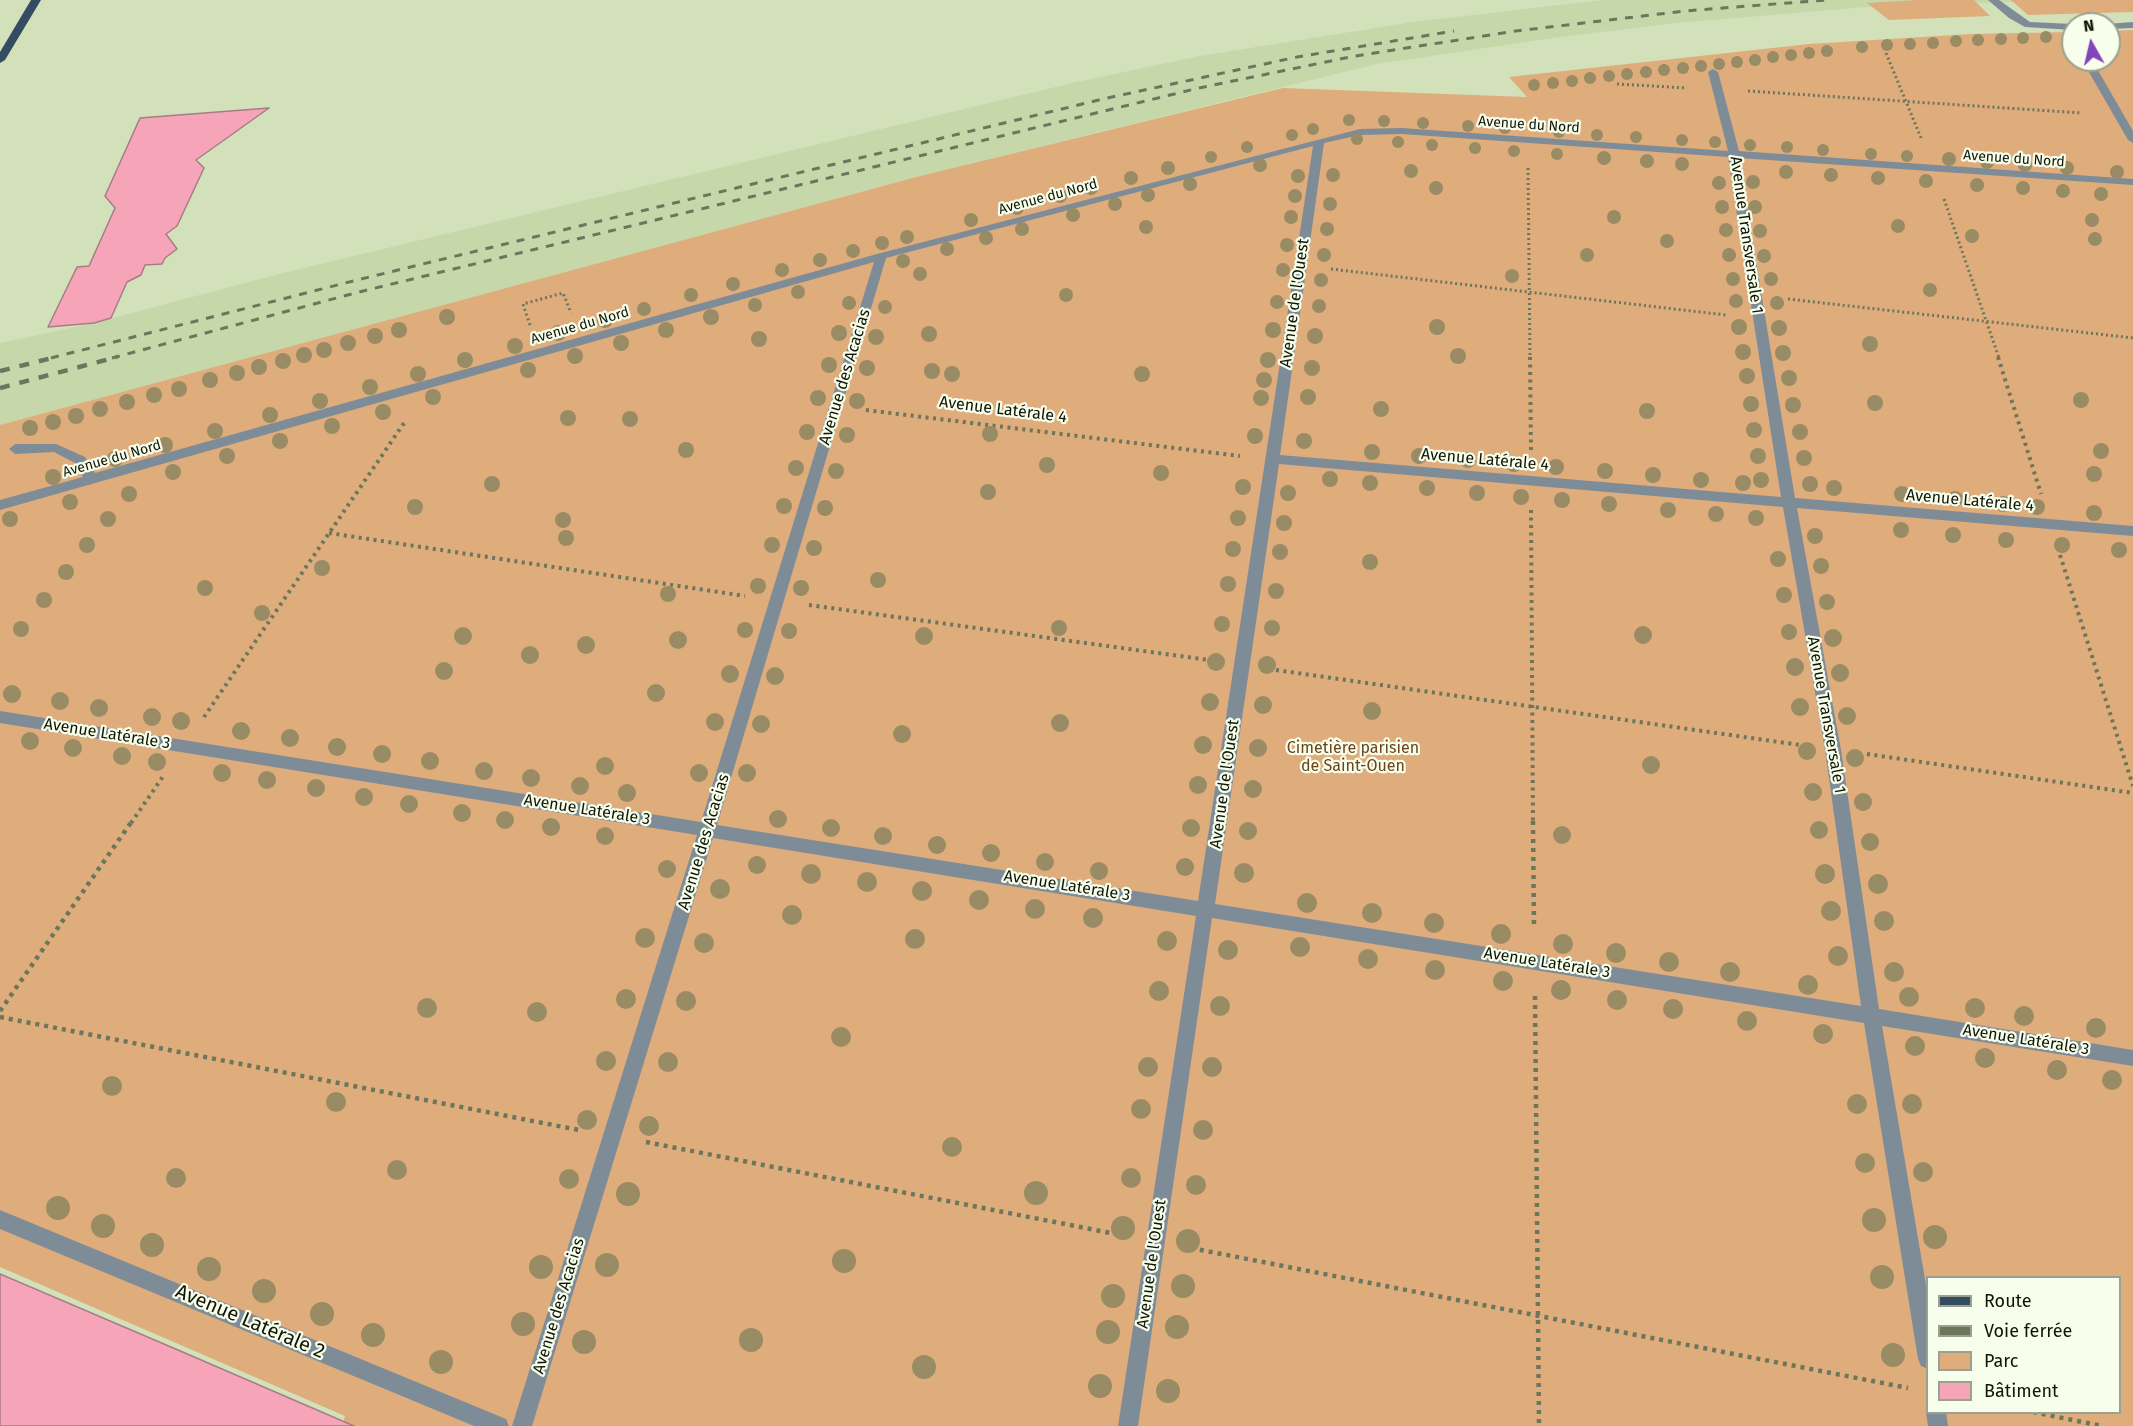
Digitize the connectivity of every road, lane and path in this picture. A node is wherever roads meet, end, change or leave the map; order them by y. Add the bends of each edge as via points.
1 (36, 0) edge
2 (1993, 0) edge
3 (2061, 27) edge
4 (0, 60) edge
5 (1713, 72) dead end
6 (2093, 72) edge
7 (1617, 84) dead end
8 (1718, 89) junction
9 (2118, 115) junction
10 (1528, 140) junction
11 (2133, 140) edge
12 (1318, 141) junction
13 (1734, 155) junction
14 (2133, 182) edge
15 (881, 256) junction
16 (1300, 266) junction
17 (1529, 292) junction
18 (1755, 295) junction
19 (1759, 318) junction
20 (2133, 338) edge
21 (402, 393) junction
22 (837, 406) junction
23 (15, 449) dead end
24 (1274, 459) junction
25 (1531, 480) junction
26 (90, 481) junction
27 (1789, 502) junction
28 (0, 506) edge
29 (2133, 531) edge
30 (0, 717) edge
31 (184, 746) junction
32 (708, 829) junction
33 (1206, 908) junction
34 (1534, 962) junction
35 (0, 1011) edge
36 (1871, 1015) junction
37 (0, 1017) edge
38 (2133, 1058) edge
39 (612, 1136) junction
40 (0, 1219) edge
41 (1156, 1241) junction
42 (1538, 1316) junction
43 (1926, 1347) edge
44 (1916, 1390) dead end
45 (2038, 1414) edge
46 (499, 1426) edge
47 (522, 1426) edge
48 (1128, 1426) edge
49 (1539, 1426) edge
50 (2102, 1426) edge

1 - 4 main road
2 - 3 lane via 2028,25
5 - 8 lane, Avenue Transversale 1
6 - 9 lane
7 - 8 path
8 - 9 path
8 - 13 lane, Avenue Transversale 1
9 - 11 lane
10 - 12 lane, Avenue du Nord via 1381,130
10 - 13 lane, Avenue du Nord
10 - 17 path
12 - 15 lane, Avenue du Nord
12 - 16 lane, Avenue de l'Ouest
13 - 14 lane, Avenue du Nord
13 - 18 lane, Avenue Transversale 1
15 - 21 lane, Avenue du Nord
15 - 22 lane, Avenue des Acacias
16 - 17 path
16 - 24 lane, Avenue de l'Ouest
17 - 19 path
17 - 25 path
18 - 19 lane, Avenue Transversale 1
18 - 20 path
19 - 27 lane, Avenue Transversale 1
21 - 26 lane, Avenue du Nord
21 - 31 path via 410,415
22 - 24 path, Avenue Latérale 4
22 - 32 lane, Avenue des Acacias
23 - 26 lane via 41,447 72,454 80,460
24 - 25 lane, Avenue Latérale 4
24 - 33 lane, Avenue de l'Ouest
25 - 27 lane, Avenue Latérale 4
25 - 34 path
26 - 28 lane, Avenue du Nord
27 - 29 lane, Avenue Latérale 4
27 - 36 lane, Avenue Transversale 1 via 1833,750
30 - 31 lane, Avenue Latérale 3
31 - 32 lane, Avenue Latérale 3
31 - 35 path
32 - 33 lane, Avenue Latérale 3
32 - 39 lane, Avenue des Acacias
33 - 34 lane, Avenue Latérale 3
33 - 41 lane, Avenue de l'Ouest
34 - 36 lane, Avenue Latérale 3
34 - 42 path
36 - 38 lane, Avenue Latérale 3
36 - 43 lane, Avenue Transversale 1
37 - 39 path
39 - 41 path
39 - 47 lane, Avenue des Acacias
40 - 46 lane, Avenue Latérale 2
41 - 42 path
41 - 48 lane, Avenue de l'Ouest
42 - 44 path
42 - 49 path
45 - 50 path

